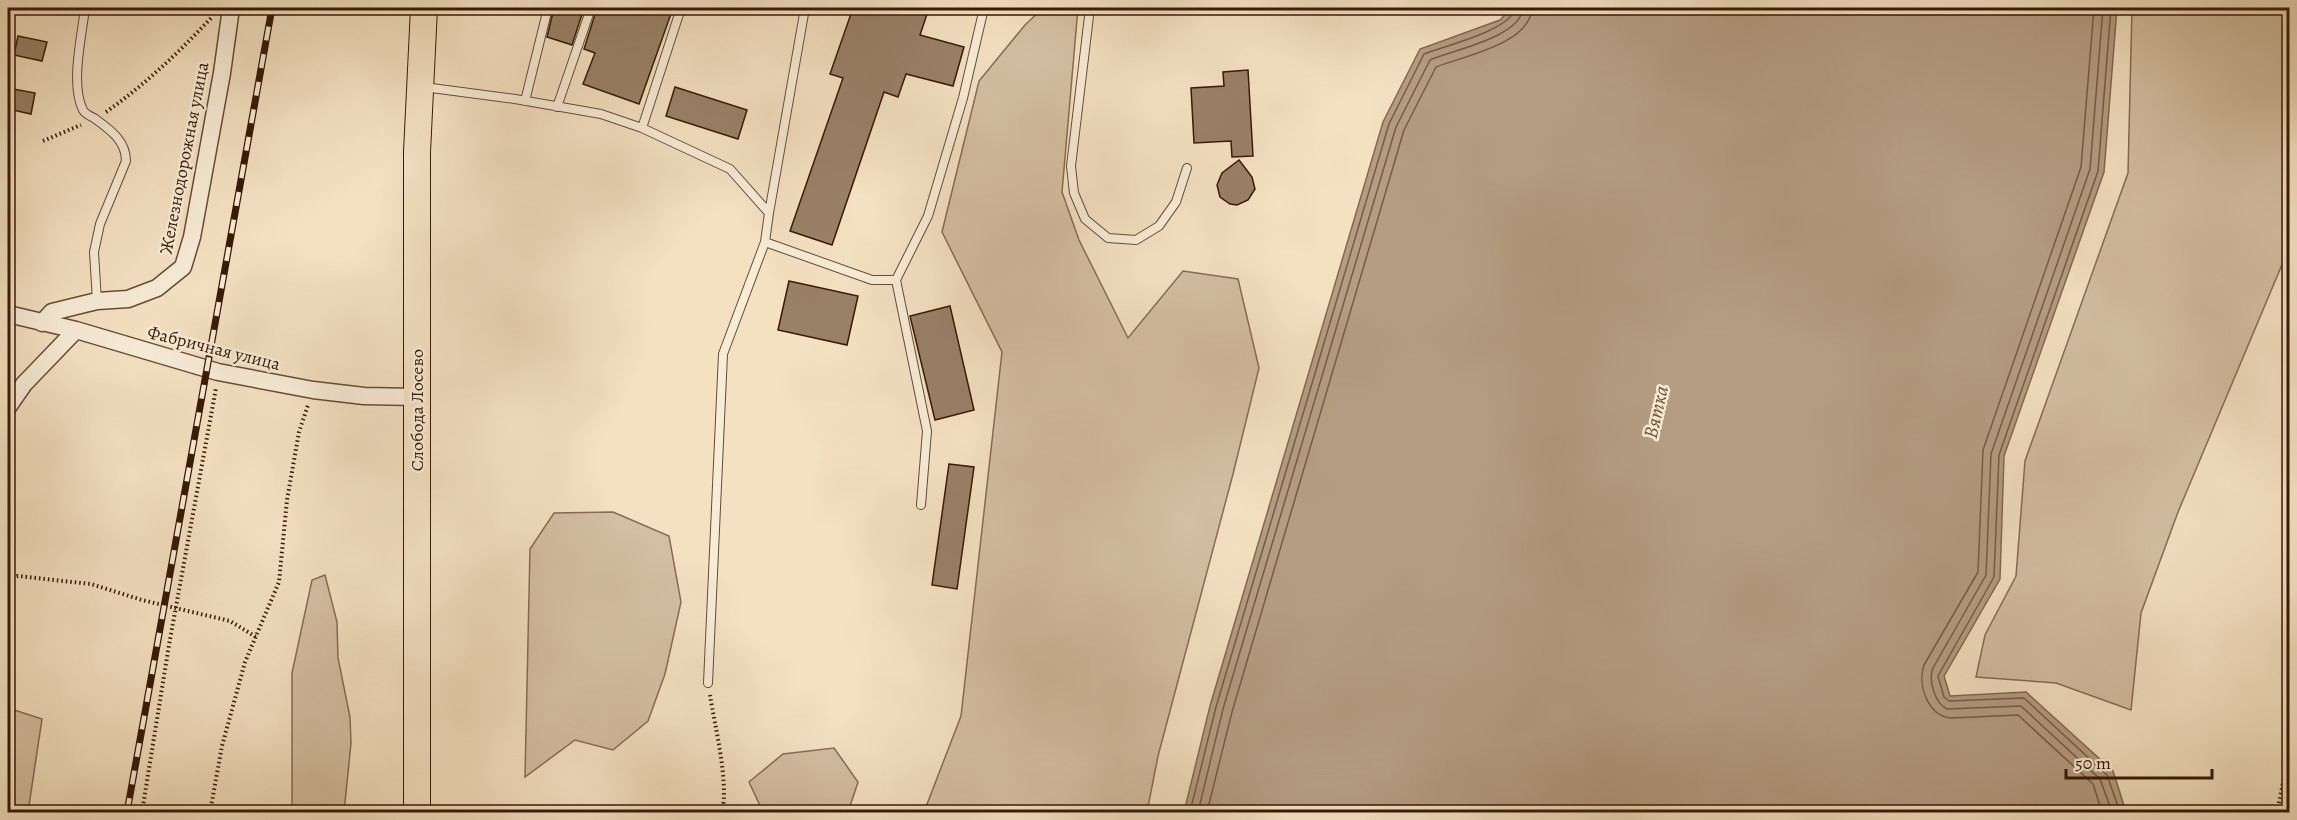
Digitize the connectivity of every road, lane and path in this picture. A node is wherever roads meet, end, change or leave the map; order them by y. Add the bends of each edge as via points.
1 (85, 8) edge
2 (424, 8) edge
3 (548, 8) edge
4 (591, 8) edge
5 (681, 8) edge
6 (805, 8) edge
7 (984, 8) edge
8 (1090, 8) edge
9 (224, 9) edge
10 (419, 86) junction
11 (525, 101) junction
12 (557, 107) junction
13 (94, 119) junction
14 (642, 128) junction
15 (43, 141) dead end
16 (1187, 168) dead end
17 (770, 213) junction
18 (765, 242) junction
19 (896, 280) junction
20 (97, 301) junction
21 (8, 314) edge
22 (42, 323) junction
23 (76, 330) junction
24 (218, 372) junction
25 (313, 390) junction
26 (416, 397) junction
27 (8, 407) edge
28 (921, 505) dead end
29 (8, 579) edge
30 (176, 608) junction
31 (256, 637) junction
32 (708, 682) joint
33 (2289, 749) edge
34 (142, 813) edge
35 (210, 813) edge
36 (417, 813) edge
37 (722, 813) edge
38 (2277, 813) edge

1 - 13 lane via 77,88 83,112
2 - 10 main road, Слобода Лосево
3 - 11 lane
4 - 12 lane
5 - 14 lane
6 - 17 lane
7 - 19 lane via 963,98 928,216
8 - 16 lane via 1071,166 1074,193 1085,219 1108,238 1136,240 1159,226 1176,202
9 - 13 path via 131,94
9 - 20 street, Железнодорожная улица via 222,73 183,267 158,288 129,299
10 - 11 lane
10 - 26 main road, Слобода Лосево
11 - 12 lane
12 - 14 lane via 601,114
13 - 15 path
13 - 20 lane via 115,134 126,152 94,252
14 - 17 lane via 730,169
17 - 18 lane
18 - 19 lane via 872,280
18 - 32 lane via 723,354
19 - 28 lane via 927,431
20 - 22 street, Железнодорожная улица via 52,312
21 - 22 street, Фабричная улица
22 - 23 street, Фабричная улица
23 - 24 street, Фабричная улица
23 - 27 street via 24,384
24 - 25 street, Фабричная улица
24 - 30 path
25 - 26 street, Фабричная улица
25 - 31 path via 298,432 279,582
26 - 36 main road, Слобода Лосево
29 - 30 path via 18,576 91,584
30 - 31 path via 230,621
30 - 34 path
31 - 35 path via 245,662 222,746
32 - 37 path via 722,769
33 - 38 path

